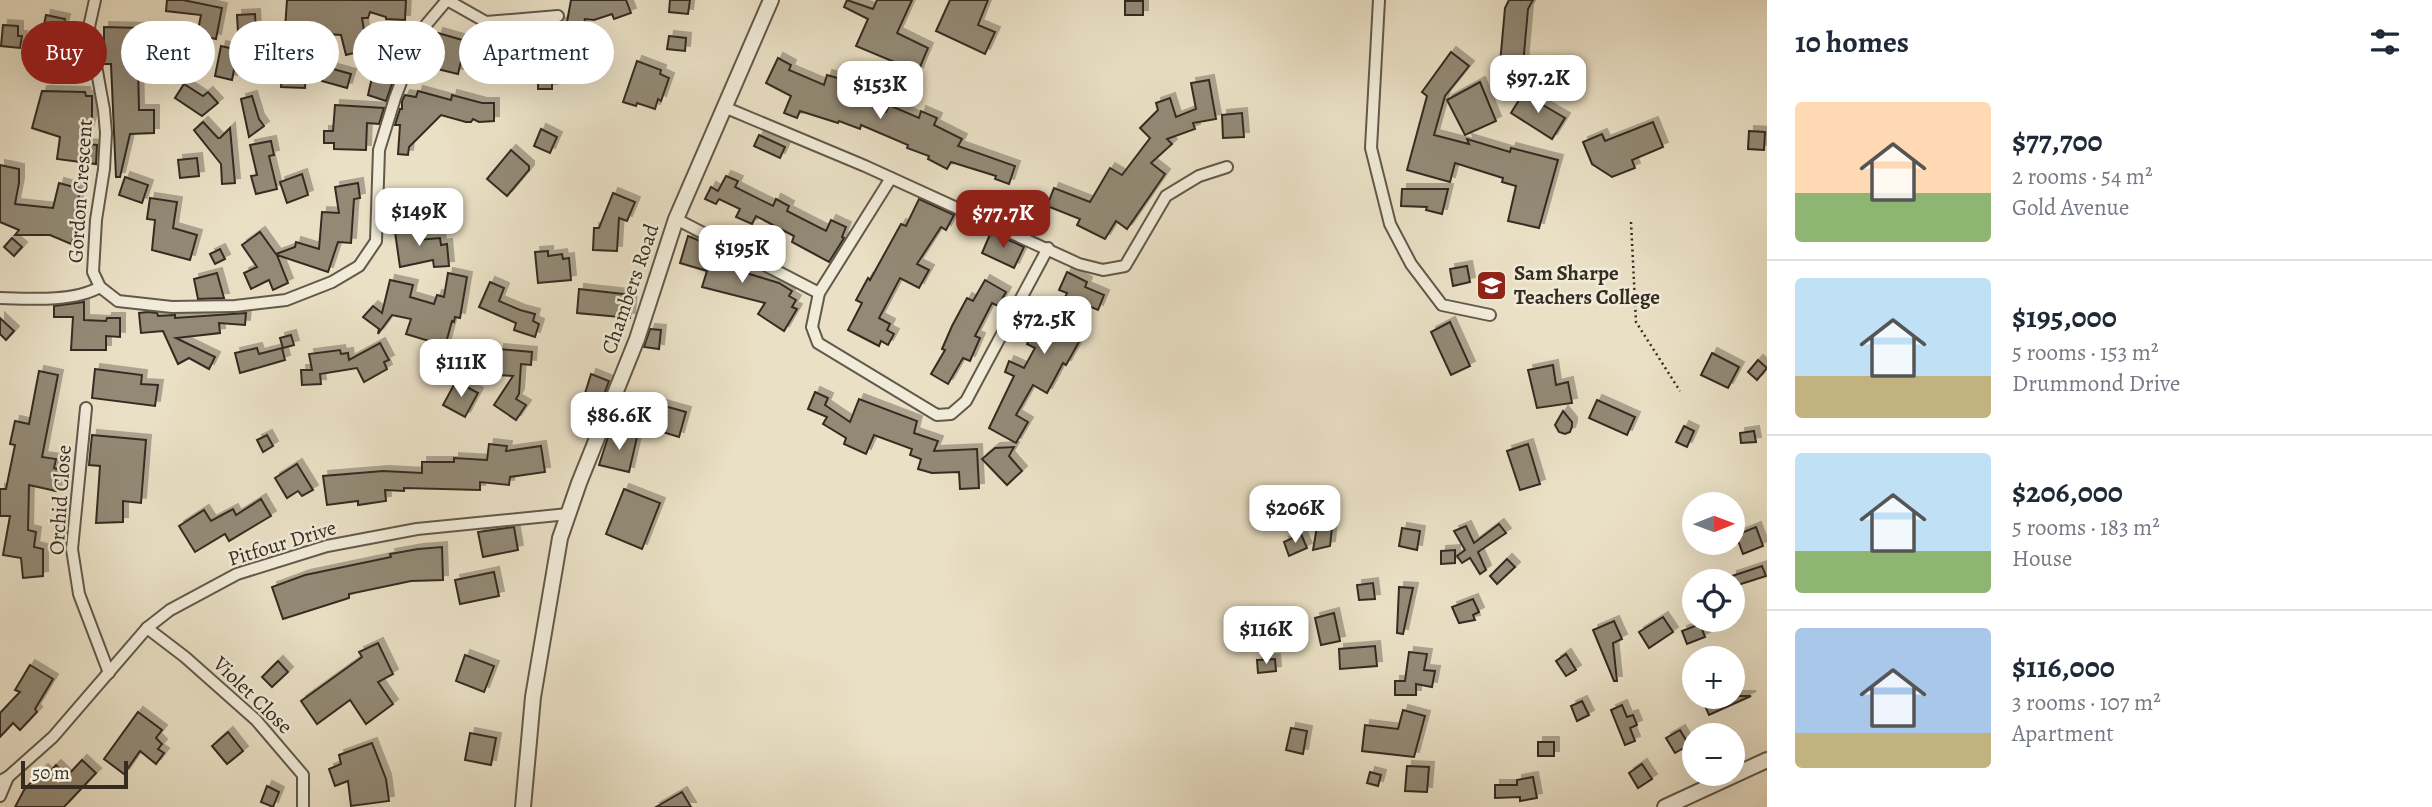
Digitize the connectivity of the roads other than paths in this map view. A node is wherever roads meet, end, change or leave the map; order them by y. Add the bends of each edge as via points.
1 (95, 0) edge
2 (447, 0) edge
3 (771, 0) edge
4 (1379, 0) edge
5 (558, 16) dead end
6 (724, 107) junction
7 (1227, 167) dead end
8 (891, 178) junction
9 (676, 219) junction
10 (1048, 248) junction
11 (100, 287) junction
12 (819, 293) junction
13 (0, 298) edge
14 (1490, 315) dead end
15 (86, 408) dead end
16 (568, 514) junction
17 (147, 628) junction
18 (110, 673) junction
19 (1767, 760) edge
20 (4, 779) edge
21 (0, 796) edge
22 (303, 807) edge
23 (523, 807) edge
24 (1665, 807) edge

1 - 11 street, Gordon Crescent via 89,27 106,133 93,272
2 - 5 street via 486,22
2 - 11 street, Gordon Crescent via 420,32 395,98 379,150 376,241 359,267 286,300 235,306 172,307 118,301
3 - 6 street, Chambers Road
4 - 14 street via 1371,148 1390,224 1411,264 1442,305
6 - 8 street
6 - 9 street, Chambers Road
7 - 10 street via 1199,176 1167,196 1125,266 1103,270
8 - 10 street
8 - 12 street
9 - 12 street
9 - 16 street, Chambers Road via 637,339
10 - 12 street via 966,401 951,414 937,415 818,343 812,327
11 - 13 street via 89,294
15 - 18 street, Orchid Close via 72,548 79,594
16 - 17 street, Pitfour Drive via 418,528 327,546 237,574 170,610
16 - 23 street, Chambers Road via 533,697
17 - 18 street, Pitfour Drive
17 - 22 street, Violet Close via 256,720 303,775
18 - 20 street, Pitfour Drive via 53,737
19 - 24 street
20 - 21 street

